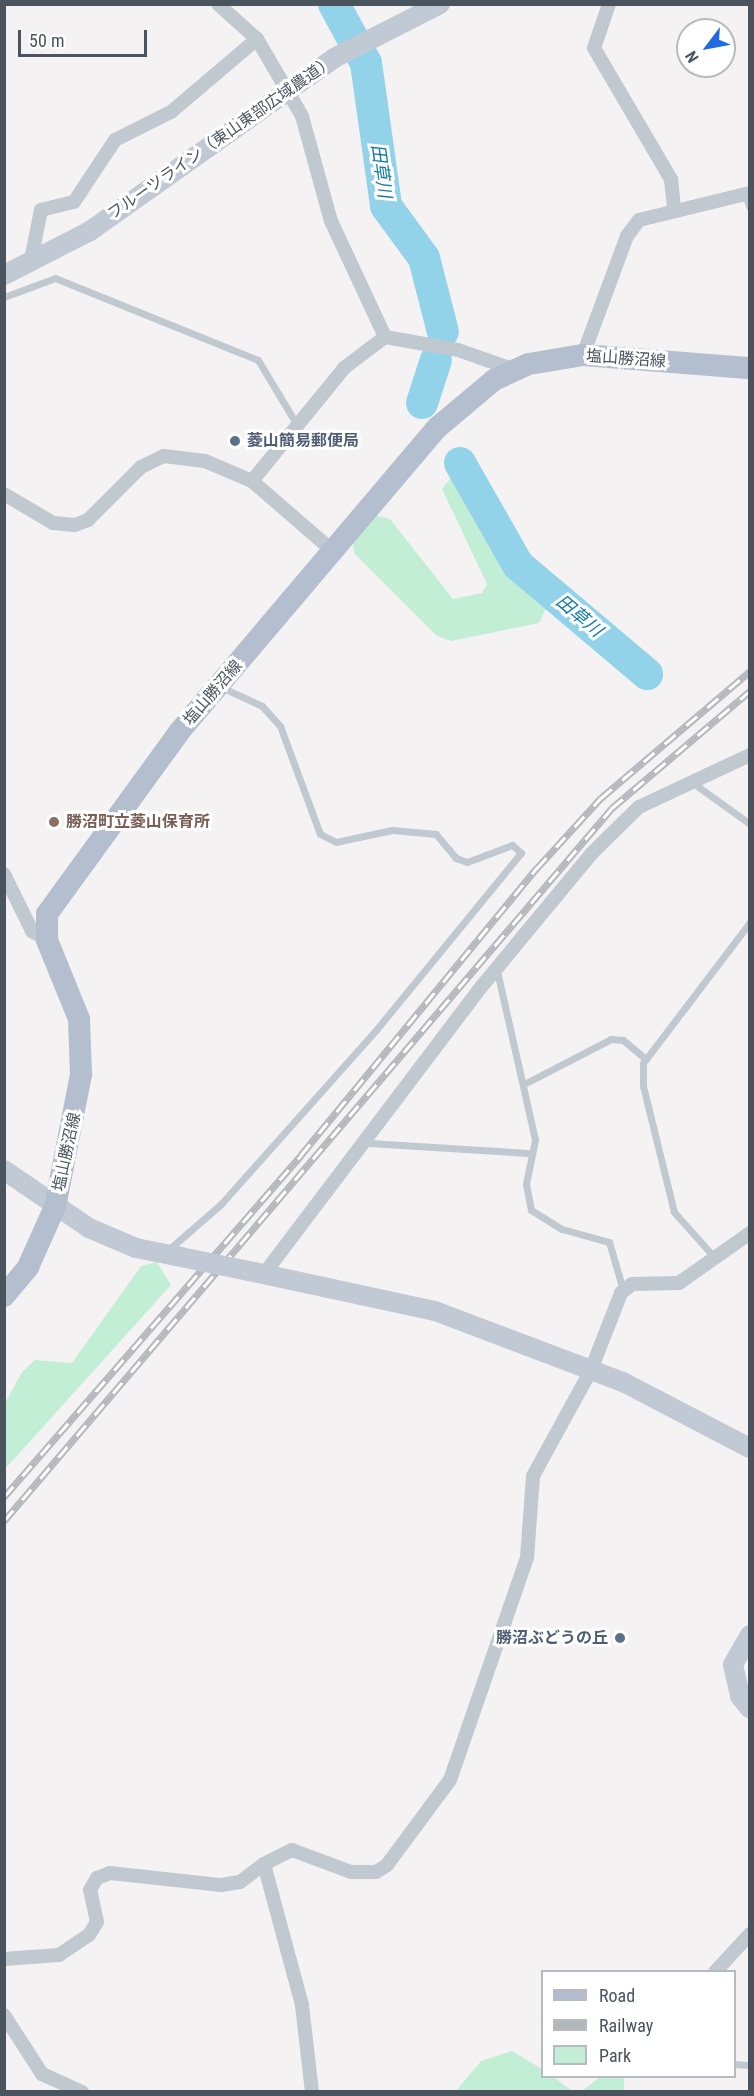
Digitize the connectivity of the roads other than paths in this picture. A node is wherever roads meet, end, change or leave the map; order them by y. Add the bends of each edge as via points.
1 (218, 4) edge
2 (440, 4) edge
3 (609, 4) edge
4 (257, 39) junction
5 (748, 199) edge
6 (674, 209) junction
7 (30, 266) junction
8 (4, 275) edge
9 (4, 297) edge
10 (385, 337) junction
11 (583, 355) junction
12 (750, 368) edge
13 (514, 370) junction
14 (297, 425) junction
15 (252, 482) junction
16 (4, 494) edge
17 (334, 552) junction
18 (219, 686) junction
19 (750, 755) edge
20 (691, 781) junction
21 (750, 824) edge
22 (4, 874) edge
23 (750, 922) edge
24 (47, 939) junction
25 (497, 971) junction
26 (646, 1059) junction
27 (526, 1083) junction
28 (369, 1143) junction
29 (528, 1153) junction
30 (4, 1170) edge
31 (55, 1207) junction
32 (750, 1233) edge
33 (172, 1256) junction
34 (717, 1260) junction
35 (259, 1273) junction
36 (624, 1291) junction
37 (4, 1296) edge
38 (591, 1370) junction
39 (750, 1448) edge
40 (750, 1635) edge
41 (750, 1709) edge
42 (264, 1864) junction
43 (750, 1934) edge
44 (4, 1959) edge
45 (716, 1970) edge
46 (4, 2015) edge
47 (82, 2091) edge
48 (312, 2091) edge

1 - 4 street
2 - 7 street, フルーツライン（東山東部広域農道）, bridge via 334,58 90,231
3 - 6 street via 594,48 671,179
4 - 7 street via 171,112 115,140 74,202 41,210
4 - 10 street via 302,116 331,220
5 - 6 street
6 - 11 street via 639,220 627,236
7 - 8 street, フルーツライン（東山東部広域農道）
9 - 14 lane via 55,278 258,360
10 - 13 street via 458,350
10 - 14 street via 344,368
11 - 12 main road, 塩山勝沼線
11 - 13 main road, 塩山勝沼線
13 - 17 main road, 塩山勝沼線 via 469,398 438,426
14 - 15 street
15 - 16 street via 205,461 164,456 141,466 88,520 75,525 54,523
15 - 17 street
17 - 18 main road, 塩山勝沼線
18 - 24 main road, 塩山勝沼線 via 179,732 47,914
18 - 33 lane via 262,706 280,726 320,834 336,842 392,830 436,834 456,858 467,862 512,845 521,853 276,1143
19 - 20 street
20 - 21 lane
20 - 25 street via 639,807 592,853
22 - 24 street via 32,931
23 - 26 lane
24 - 31 main road, 塩山勝沼線 via 79,1019 82,1046
25 - 27 lane
25 - 28 street
26 - 27 lane via 623,1040 611,1039
26 - 34 lane via 643,1086 674,1212
27 - 29 lane via 535,1140
28 - 29 lane
28 - 35 street
29 - 36 lane via 531,1210 562,1229 609,1242
30 - 31 street
31 - 33 street via 89,1228
31 - 37 main road, 塩山勝沼線 via 28,1267
32 - 34 street
33 - 35 street, bridge
34 - 36 street via 680,1283 632,1284
35 - 38 street via 435,1311
36 - 38 street
38 - 39 street
38 - 42 street via 533,1476 527,1558 450,1780 376,1872 351,1872 292,1850
40 - 41 street via 732,1665 740,1696
42 - 44 street via 240,1882 221,1885 110,1873 97,1878 90,1890 97,1922 89,1935 59,1954
42 - 48 street via 302,2005
43 - 45 street
46 - 47 street via 42,2074

